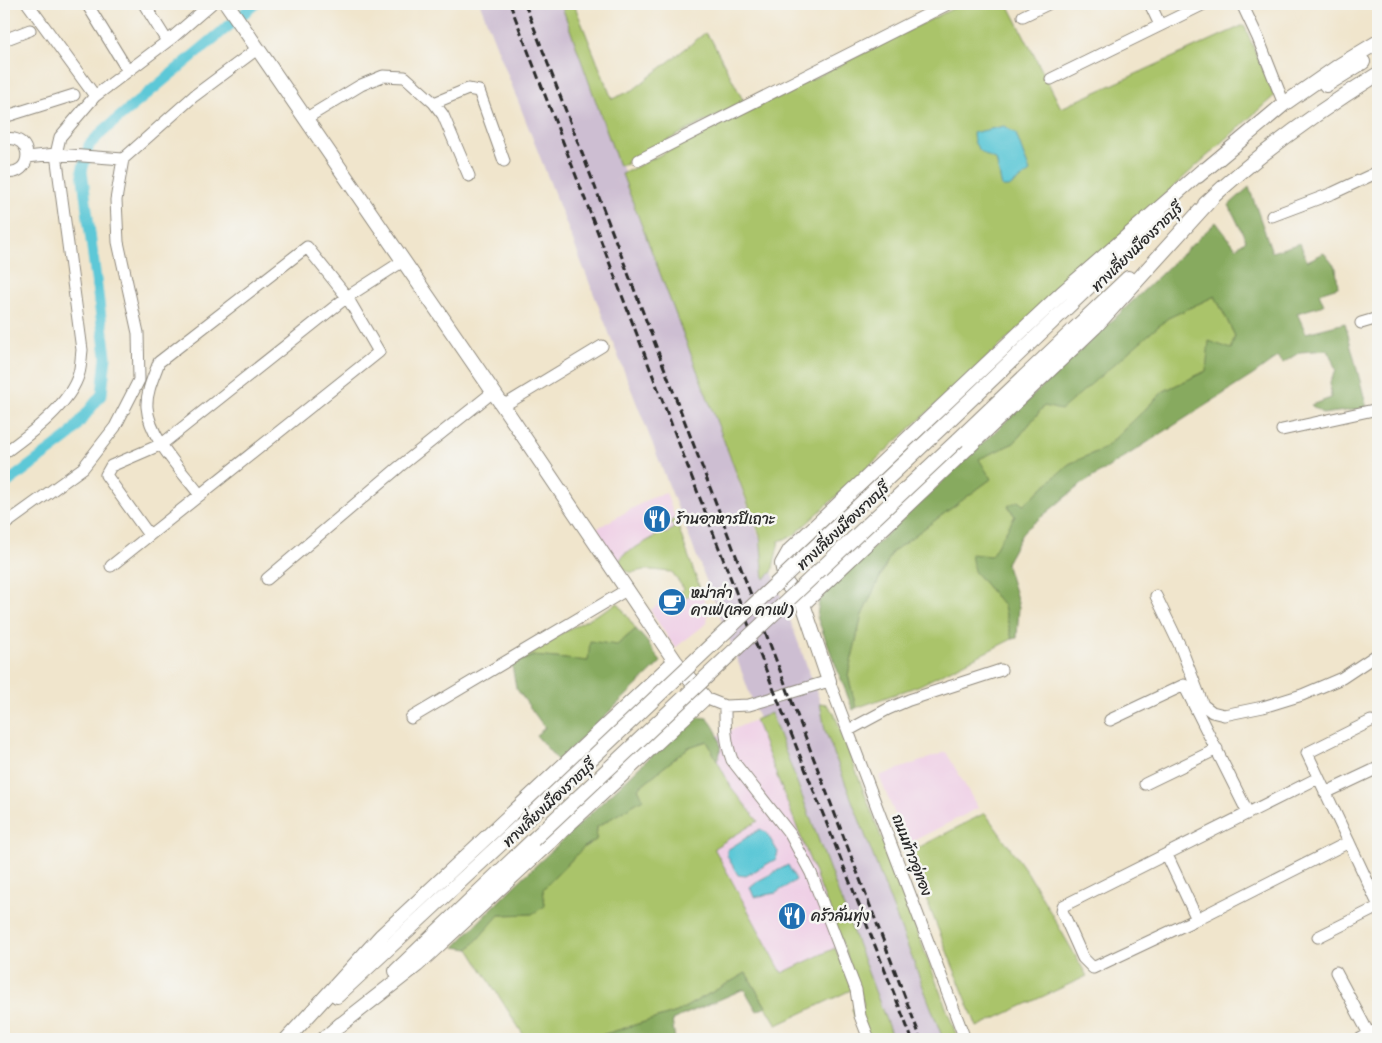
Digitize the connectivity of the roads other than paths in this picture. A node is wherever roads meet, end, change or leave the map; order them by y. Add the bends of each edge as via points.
1 (28, 4) edge
2 (87, 4) edge
3 (144, 4) edge
4 (211, 4) edge
5 (227, 4) edge
6 (948, 4) edge
7 (1048, 4) edge
8 (1150, 4) edge
9 (1204, 4) edge
10 (1242, 4) edge
11 (1023, 16) dead end
12 (1160, 25) junction
13 (30, 30) dead end
14 (4, 40) edge
15 (167, 41) junction
16 (1378, 42) edge
17 (256, 47) junction
18 (1378, 53) edge
19 (1378, 67) edge
20 (128, 71) junction
21 (1359, 71) junction
22 (1378, 74) edge
23 (1051, 79) dead end
24 (74, 95) dead end
25 (95, 96) junction
26 (434, 103) junction
27 (1284, 104) junction
28 (4, 117) edge
29 (305, 119) junction
30 (4, 139) edge
31 (56, 154) junction
32 (27, 157) junction
33 (123, 158) junction
34 (639, 160) dead end
35 (1254, 160) junction
36 (504, 161) dead end
37 (1203, 170) junction
38 (4, 172) edge
39 (1378, 172) edge
40 (469, 176) dead end
41 (1212, 198) junction
42 (1272, 216) dead end
43 (1160, 220) junction
44 (404, 261) junction
45 (347, 296) junction
46 (1378, 318) edge
47 (1361, 323) dead end
48 (602, 346) dead end
49 (493, 392) junction
50 (503, 406) junction
51 (1378, 409) edge
52 (1282, 430) dead end
53 (162, 444) junction
54 (4, 453) edge
55 (200, 495) junction
56 (4, 524) edge
57 (149, 536) junction
58 (111, 566) dead end
59 (267, 579) dead end
60 (628, 589) junction
61 (1156, 596) dead end
62 (803, 604) junction
63 (1378, 654) edge
64 (675, 661) junction
65 (1001, 670) dead end
66 (829, 681) junction
67 (706, 698) junction
68 (725, 706) junction
69 (411, 718) dead end
70 (1110, 720) dead end
71 (1371, 720) dead end
72 (849, 730) junction
73 (1216, 749) junction
74 (1378, 768) edge
75 (1318, 778) junction
76 (1145, 784) dead end
77 (1325, 793) junction
78 (1248, 813) junction
79 (1350, 842) junction
80 (1167, 854) junction
81 (1378, 906) edge
82 (1197, 919) junction
83 (1318, 937) dead end
84 (1336, 972) dead end
85 (1369, 1034) edge
86 (329, 1035) edge
87 (289, 1039) edge
88 (869, 1039) edge
89 (965, 1039) edge

1 - 25 street
2 - 20 street
3 - 15 street
4 - 15 street
5 - 17 main road
6 - 34 street
7 - 11 street
8 - 12 street
9 - 12 street
10 - 27 street
12 - 23 street
13 - 14 street
15 - 20 street
16 - 27 main road, ทางเลี่ยงเมืองราชบุรี via 1340,64
17 - 29 main road
17 - 33 street
18 - 21 main road, ทางเลี่ยงเมืองราชบุรี
19 - 21 main road, ทางเลี่ยงเมืองราชบุรี
20 - 25 street
21 - 35 main road, ทางเลี่ยงเมืองราชบุรี
21 - 43 main road, ทางเลี่ยงเมืองราชบุรี via 1274,124
22 - 35 main road, ทางเลี่ยงเมืองราชบุรี
24 - 28 street
25 - 31 street via 60,137
26 - 29 street via 405,77 383,76
26 - 36 street via 468,89 479,91
26 - 40 street via 443,115
27 - 37 main road, ทางเลี่ยงเมืองราชบุรี
29 - 44 main road
30 - 32 street via 21,142
31 - 32 street
31 - 33 street
31 - 54 street via 82,350 79,373 70,394 37,429
32 - 38 street via 22,168
33 - 56 street via 116,200 118,242 138,333 139,380 115,426 83,468
35 - 41 main road, ทางเลี่ยงเมืองราชบุรี
37 - 43 main road, ทางเลี่ยงเมืองราชบุรี
37 - 62 main road via 1062,293 790,550 782,564 786,583
39 - 42 street
41 - 62 main road via 1095,327
41 - 86 main road, ทางเลี่ยงเมืองราชบุรี, bridge
43 - 87 main road, ทางเลี่ยงเมืองราชบุรี, bridge via 521,825
44 - 45 street
44 - 49 main road
45 - 53 street
45 - 53 street via 307,247 159,362 150,384 147,406 154,434
45 - 55 street via 379,352
46 - 47 street
48 - 50 street
49 - 50 main road
49 - 59 street
50 - 60 main road
51 - 52 street
53 - 55 street
53 - 57 street via 110,466 106,475
55 - 57 street
57 - 58 street
60 - 64 main road
60 - 69 street
61 - 63 street via 1204,705 1217,714 1263,707 1302,695 1342,678
62 - 66 main road
64 - 67 main road
64 - 87 main road via 382,935
65 - 72 street via 909,700
66 - 68 street via 749,705
66 - 72 street, ถนนท้าวอู่ทอง
67 - 68 street
67 - 86 main road via 417,965
68 - 88 street via 725,734 732,760 790,834 811,873 856,990 860,1016
70 - 73 street via 1184,685
71 - 75 street via 1307,753
72 - 89 street, ถนนท้าวอู่ทอง
73 - 76 street
73 - 78 street
74 - 77 street
75 - 77 street
75 - 78 street
77 - 79 street
78 - 80 street
79 - 81 street
79 - 82 street
80 - 82 street
80 - 82 street via 1063,906 1062,911 1083,958 1093,968
81 - 83 street
84 - 85 street

